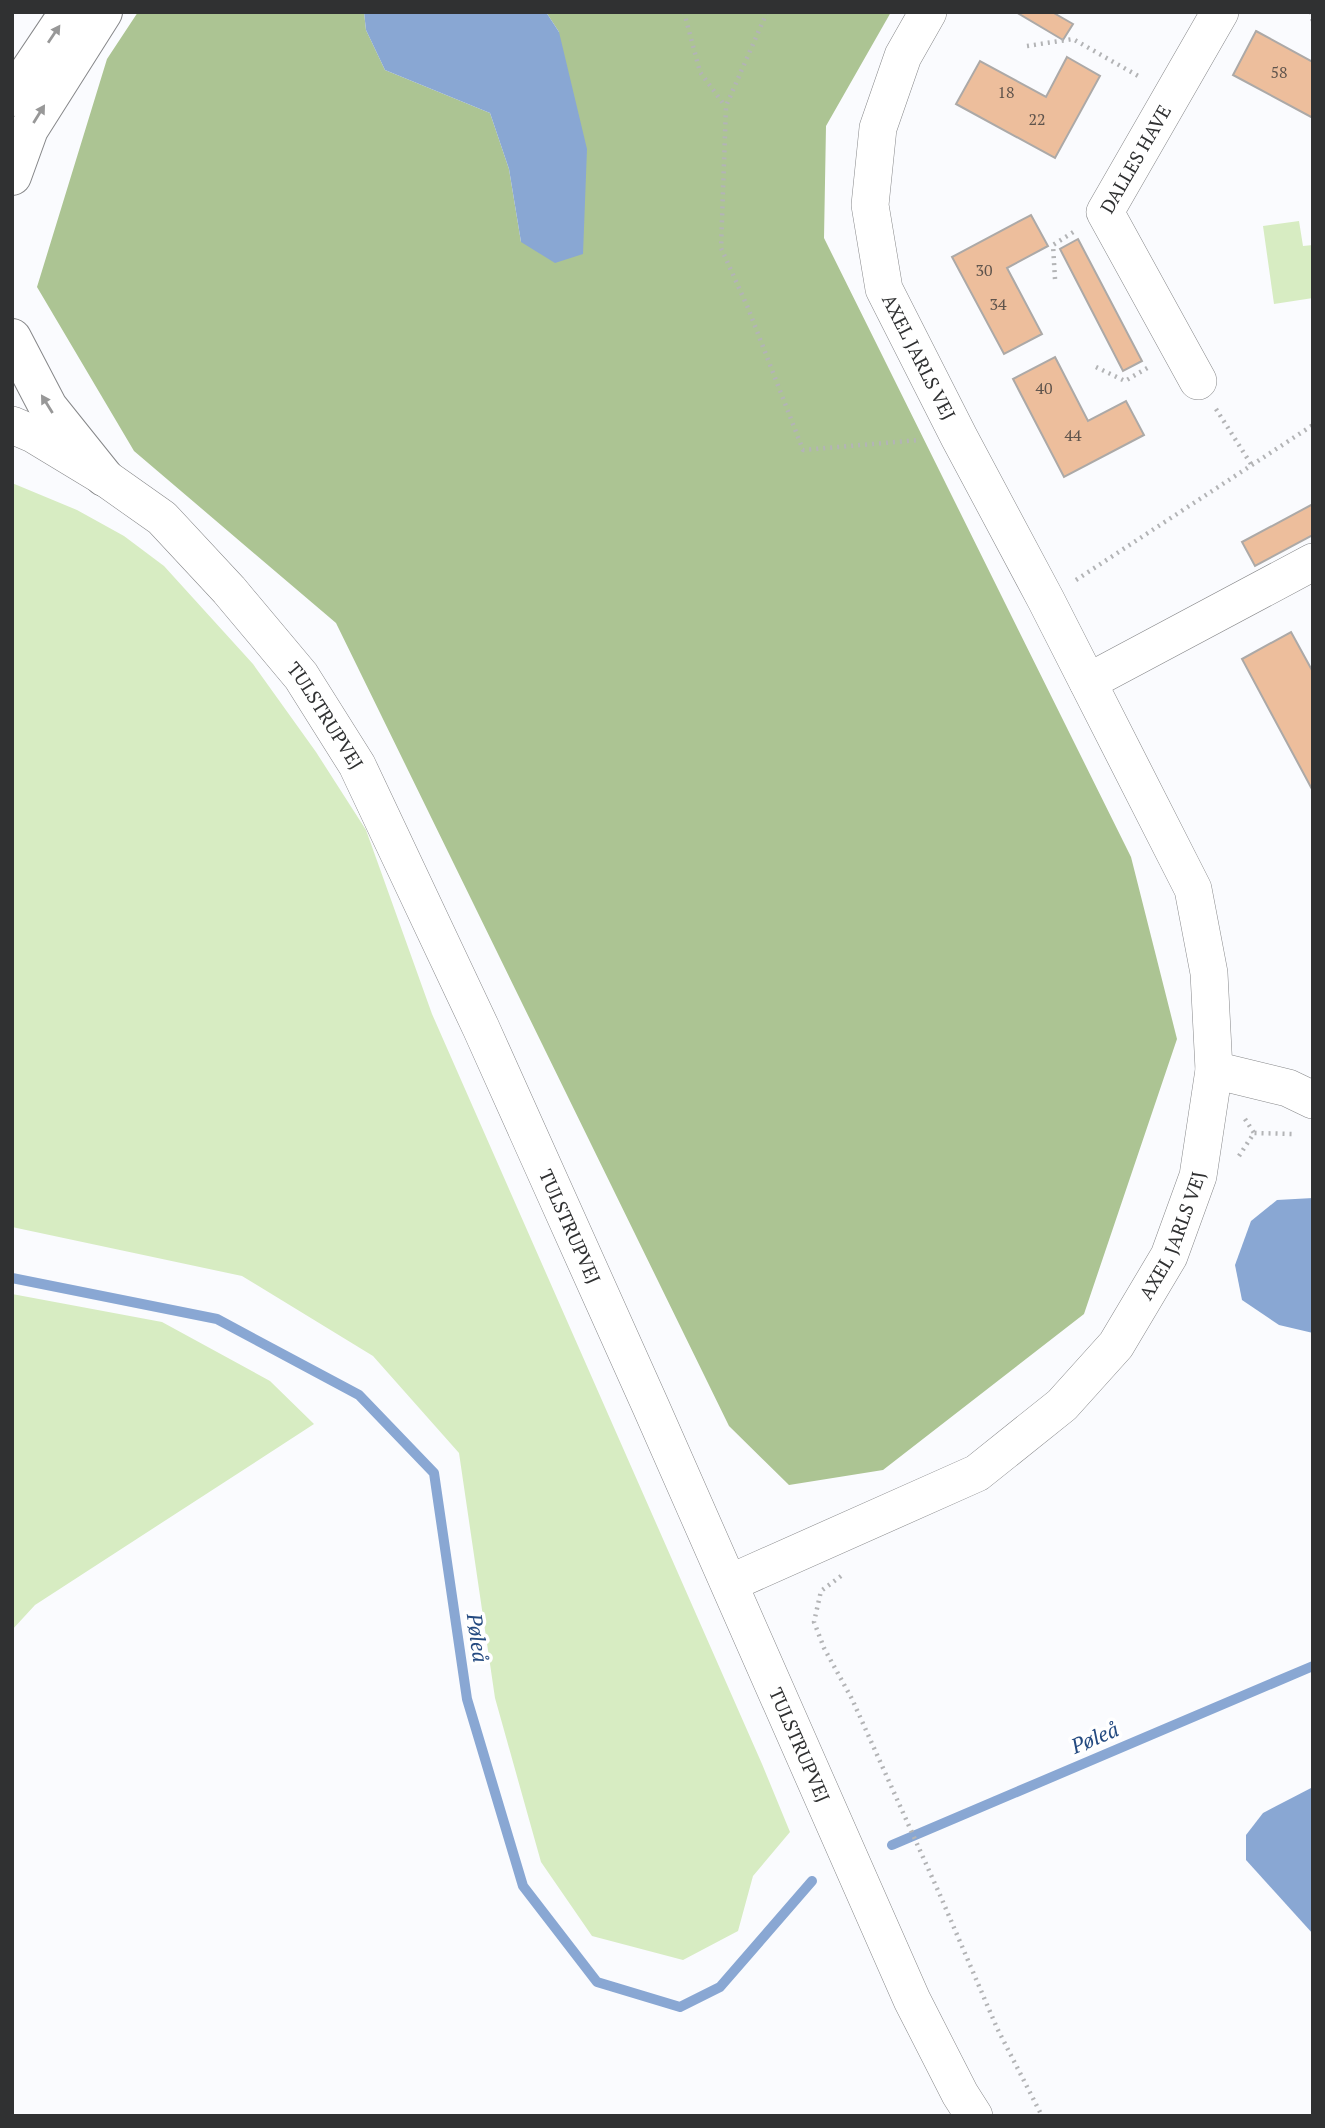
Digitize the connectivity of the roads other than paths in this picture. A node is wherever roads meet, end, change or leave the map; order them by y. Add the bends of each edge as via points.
1 (69, 12) edge
2 (103, 12) edge
3 (928, 12) edge
4 (1220, 12) edge
5 (12, 97) edge
6 (12, 176) edge
7 (12, 338) edge
8 (1189, 365) road end
9 (19, 423) edge
10 (104, 477) junction
11 (1313, 562) edge
12 (1088, 682) junction
13 (1214, 1070) junction
14 (1313, 1100) edge
15 (730, 1583) junction
16 (974, 2116) edge

5 -> 1 highway
6 -> 2 highway via 29,129
3 - 12 street, AXEL JARLS VEJ via 903,56 877,128 870,205 884,289
4 - 8 street, DALLES HAVE via 1105,212
10 -> 7 highway via 48,407
9 - 10 street, TULSTRUPVEJ
10 - 15 street, TULSTRUPVEJ via 162,518 229,590 301,676 357,765 481,1028
11 - 12 street
12 - 13 street, AXEL JARLS VEJ via 1193,889 1209,973
13 - 14 street via 1288,1088
13 - 15 street, AXEL JARLS VEJ via 1198,1176 1169,1256 1116,1345 1062,1405 977,1473
15 - 16 street, TULSTRUPVEJ via 912,2000

